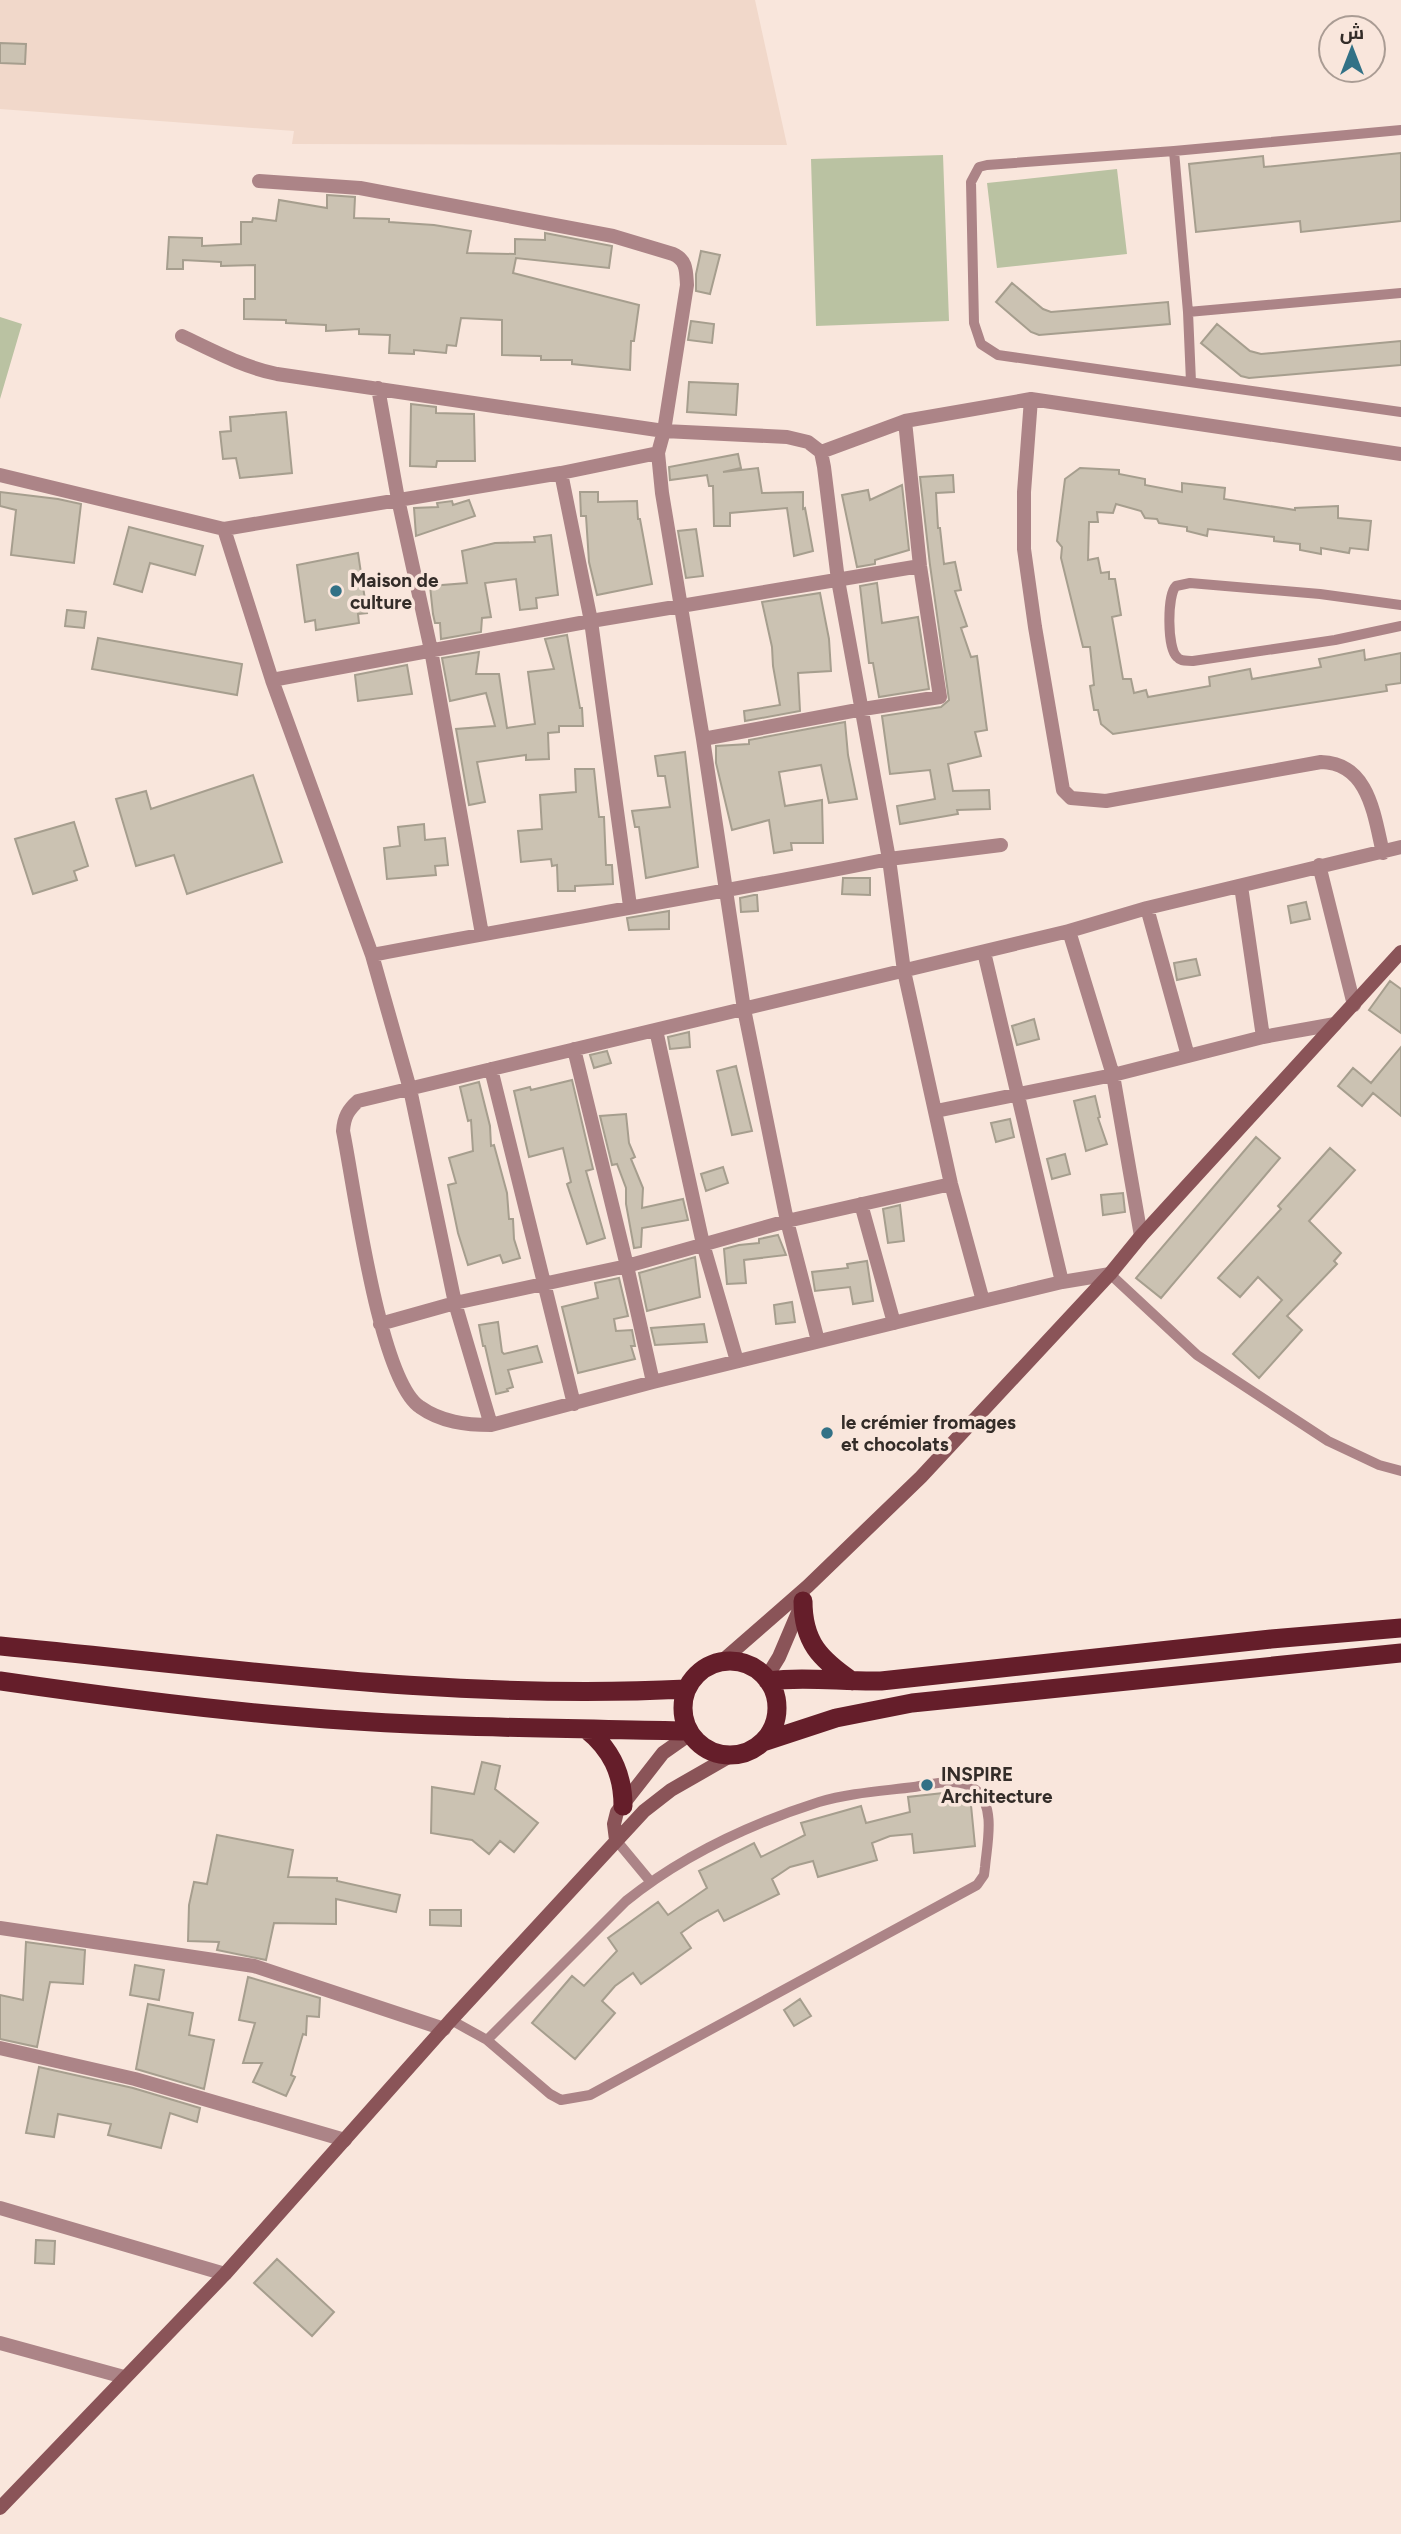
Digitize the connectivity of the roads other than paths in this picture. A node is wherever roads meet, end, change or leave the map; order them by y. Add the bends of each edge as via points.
1 (1401, 130) edge
2 (1174, 151) junction
3 (259, 181) dead end
4 (1401, 293) edge
5 (1188, 312) junction
6 (183, 336) dead end
7 (1191, 382) junction
8 (378, 388) junction
9 (1031, 399) junction
10 (1401, 412) edge
11 (905, 421) junction
12 (664, 431) junction
13 (821, 452) junction
14 (658, 453) junction
15 (1401, 454) edge
16 (561, 473) junction
17 (0, 475) edge
18 (398, 499) junction
19 (224, 529) junction
20 (920, 566) junction
21 (838, 580) junction
22 (1401, 605) edge
23 (681, 607) junction
24 (591, 621) junction
25 (1401, 626) edge
26 (431, 650) junction
27 (272, 680) junction
28 (863, 709) junction
29 (703, 739) junction
30 (1001, 845) dead end
31 (1401, 847) edge
32 (1383, 852) junction
33 (889, 859) junction
34 (1319, 865) junction
35 (1241, 886) junction
36 (727, 892) junction
37 (630, 906) junction
38 (1147, 908) junction
39 (1069, 931) junction
40 (482, 934) junction
41 (984, 951) junction
42 (1401, 952) edge
43 (372, 955) junction
44 (904, 971) junction
45 (1354, 1005) junction
46 (744, 1009) junction
47 (1335, 1024) junction
48 (656, 1030) junction
49 (1263, 1037) junction
50 (574, 1049) junction
51 (1188, 1056) junction
52 (491, 1069) junction
53 (1112, 1075) junction
54 (410, 1088) junction
55 (1016, 1094) junction
56 (936, 1111) junction
57 (951, 1184) junction
58 (860, 1204) junction
59 (787, 1221) junction
60 (1141, 1236) junction
61 (703, 1244) junction
62 (627, 1266) junction
63 (1110, 1275) junction
64 (1062, 1282) junction
65 (544, 1283) junction
66 (983, 1301) junction
67 (455, 1303) junction
68 (894, 1323) junction
69 (380, 1324) junction
70 (818, 1342) junction
71 (737, 1361) junction
72 (653, 1382) junction
73 (574, 1404) junction
74 (491, 1425) junction
75 (1401, 1471) edge
76 (805, 1593) junction
77 (1401, 1628) edge
78 (0, 1646) edge
79 (1401, 1653) edge
80 (721, 1662) junction
81 (767, 1679) junction
82 (0, 1681) edge
83 (853, 1682) junction
84 (686, 1689) junction
85 (586, 1729) junction
86 (689, 1733) junction
87 (763, 1742) junction
88 (732, 1755) junction
89 (623, 1805) junction
90 (616, 1840) junction
91 (650, 1881) junction
92 (0, 1928) edge
93 (447, 2025) junction
94 (487, 2040) junction
95 (0, 2048) edge
96 (345, 2140) junction
97 (0, 2208) edge
98 (225, 2274) junction
99 (0, 2343) edge
100 (124, 2377) junction
101 (0, 2508) edge

1 - 2 lane
2 - 5 lane
2 - 7 lane via 979,167 971,182 974,323 981,344 998,355
3 - 12 street via 360,188 612,236 681,257 687,285
4 - 5 lane
5 - 7 lane
6 - 8 street via 254,370
7 - 10 lane
8 - 12 street
8 - 18 street
9 - 11 street
9 - 15 street
9 - 32 street via 1024,549 1063,790 1070,798 1105,801 1332,762 1346,767 1361,782 1371,801
11 - 13 street
11 - 20 street
12 - 13 street via 787,437 808,442
12 - 14 street
13 - 21 street
14 - 16 street
14 - 23 street
16 - 18 street
16 - 24 street
17 - 19 street
18 - 19 street
18 - 26 street
19 - 27 street
20 - 21 street
20 - 28 street via 940,697
21 - 23 street
21 - 28 street
22 - 25 lane via 1190,583 1176,586 1170,597 1171,646 1181,660 1335,640
23 - 24 street
23 - 29 street
24 - 26 street
24 - 37 street
26 - 27 street
26 - 40 street
27 - 43 street
28 - 29 street
28 - 33 street
29 - 36 street
30 - 33 street
31 - 32 street
32 - 34 street
33 - 36 street
33 - 44 street
34 - 35 street
34 - 45 street
35 - 38 street
35 - 49 street
36 - 37 street
36 - 46 street
37 - 40 street
38 - 39 street
38 - 51 street
39 - 41 street
39 - 53 street
40 - 43 street
41 - 44 street
41 - 55 street
42 - 45 main road
43 - 54 street
44 - 46 street
44 - 56 street
45 - 47 main road
46 - 48 street
46 - 59 street
47 - 49 street
47 - 60 main road
48 - 50 street
48 - 61 street
49 - 51 street
50 - 52 street
50 - 62 street
51 - 53 street
52 - 54 street
52 - 65 street
53 - 55 street
53 - 60 street
54 - 67 street
54 - 69 street via 358,1101 344,1119
55 - 56 street
55 - 64 street
56 - 57 street
57 - 58 street
57 - 66 street
58 - 59 street
58 - 68 street
59 - 61 street
59 - 70 street
60 - 63 main road
61 - 62 street
61 - 71 street
62 - 65 street
62 - 72 street
63 - 64 street
63 - 75 lane via 1208,1363 1328,1441
63 - 76 main road
64 - 66 street
65 - 67 street
65 - 73 street
66 - 68 street
67 - 69 street
67 - 74 street
68 - 70 street
69 - 74 street via 396,1373 418,1406 444,1420
70 - 71 street
71 - 72 street
72 - 73 street
73 - 74 street
76 - 80 main road
76 - 81 main road
76 - 83 highway via 806,1631 812,1644
77 - 83 highway
78 - 84 highway via 299,1677 502,1692
79 - 87 highway via 912,1703 836,1718
80 - 81 highway via 745,1664
80 - 84 highway via 700,1671
81 - 83 highway
81 - 87 highway via 775,1695 776,1715
82 - 85 highway via 292,1717
84 - 86 highway via 682,1711
85 - 86 highway
85 - 89 highway via 612,1757 621,1780
86 - 88 highway via 708,1750
86 - 89 main road via 663,1753
87 - 88 highway
88 - 90 main road via 671,1790
89 - 90 main road via 614,1824
90 - 91 lane
90 - 93 main road
91 - 94 lane
91 - 94 lane via 716,1842 821,1801 956,1782 976,1790 988,1813 984,1875 977,1885 590,2095 561,2100
92 - 93 street via 254,1966
93 - 94 lane
93 - 96 main road
95 - 96 street via 135,2079
96 - 98 main road
97 - 98 street
98 - 100 main road
99 - 100 street
100 - 101 main road

